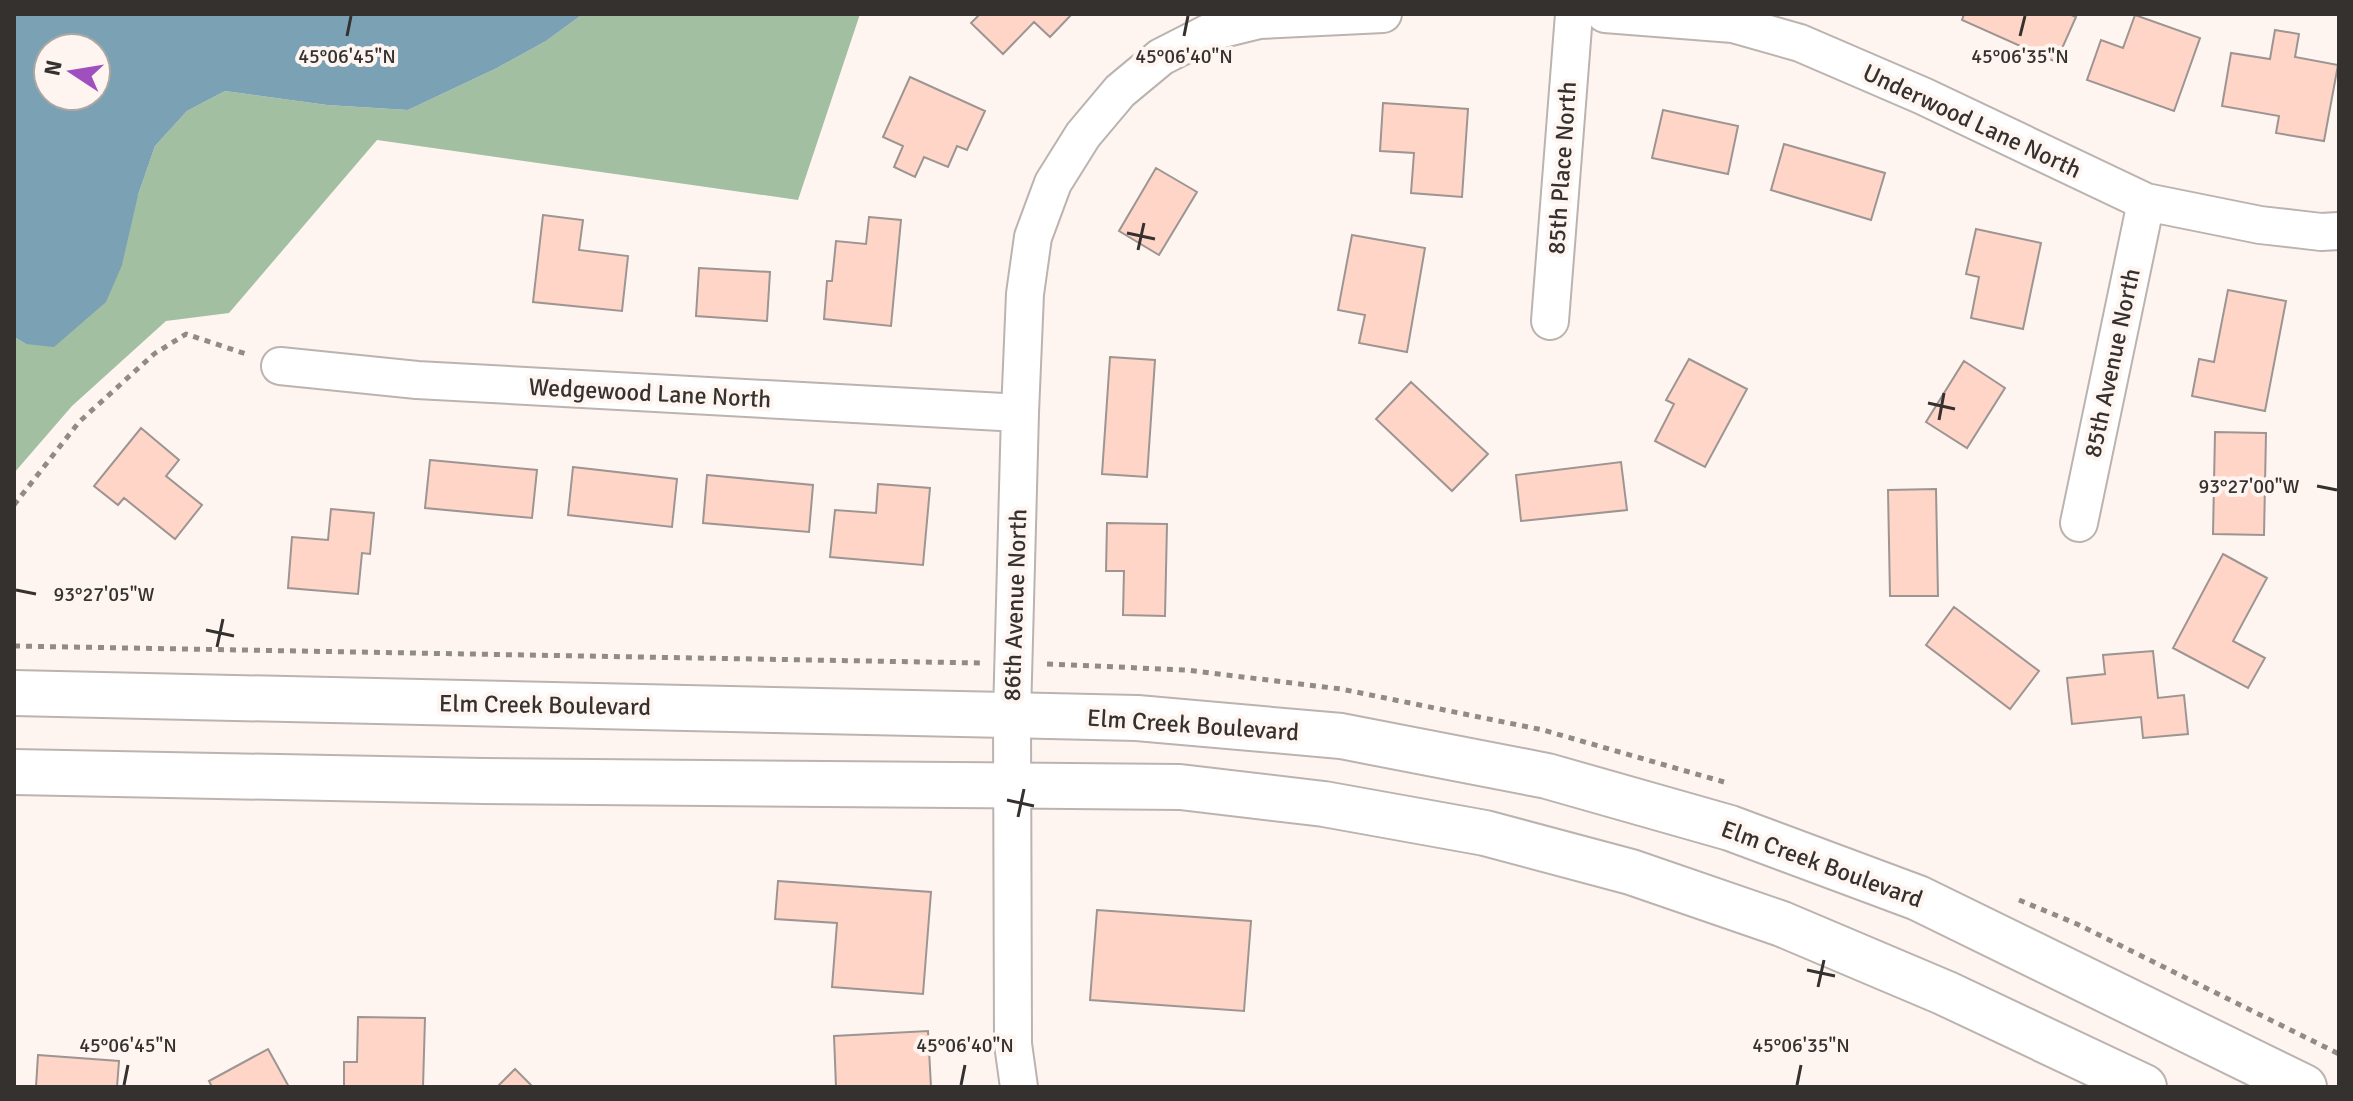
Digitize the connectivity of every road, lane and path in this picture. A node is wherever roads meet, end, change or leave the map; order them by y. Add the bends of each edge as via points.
1 (1383, 14) edge
2 (1574, 14) edge
3 (1605, 14) edge
4 (2146, 202) junction
5 (2339, 231) edge
6 (1550, 321) dead end
7 (280, 366) joint
8 (1020, 413) junction
9 (14, 505) edge
10 (2079, 523) dead end
11 (14, 693) edge
12 (1012, 715) junction
13 (14, 772) edge
14 (1013, 787) junction
15 (1019, 1087) edge
16 (2144, 1087) edge
17 (2304, 1087) edge

1 - 8 street, 86th Avenue North via 1259,20 1210,32 1161,57 1130,82 1083,135 1053,183 1033,237
2 - 6 street, 85th Place North
3 - 4 street, Underwood Lane North via 1733,24 1800,43
4 - 5 street, Underwood Lane North via 2260,225
4 - 10 street, 85th Avenue North
7 - 8 street, Wedgewood Lane North via 417,380
7 - 9 path via 186,334 154,354 79,422
8 - 12 street, 86th Avenue North
11 - 12 main road, Elm Creek Boulevard
12 - 14 street, 86th Avenue North
12 - 17 main road, Elm Creek Boulevard via 1137,718 1341,736 1547,776 1730,828 1918,898
13 - 14 main road
14 - 15 street, 86th Avenue North via 1013,1044
14 - 16 main road via 1180,787 1324,804 1485,833 1631,872 1782,924 1945,993

